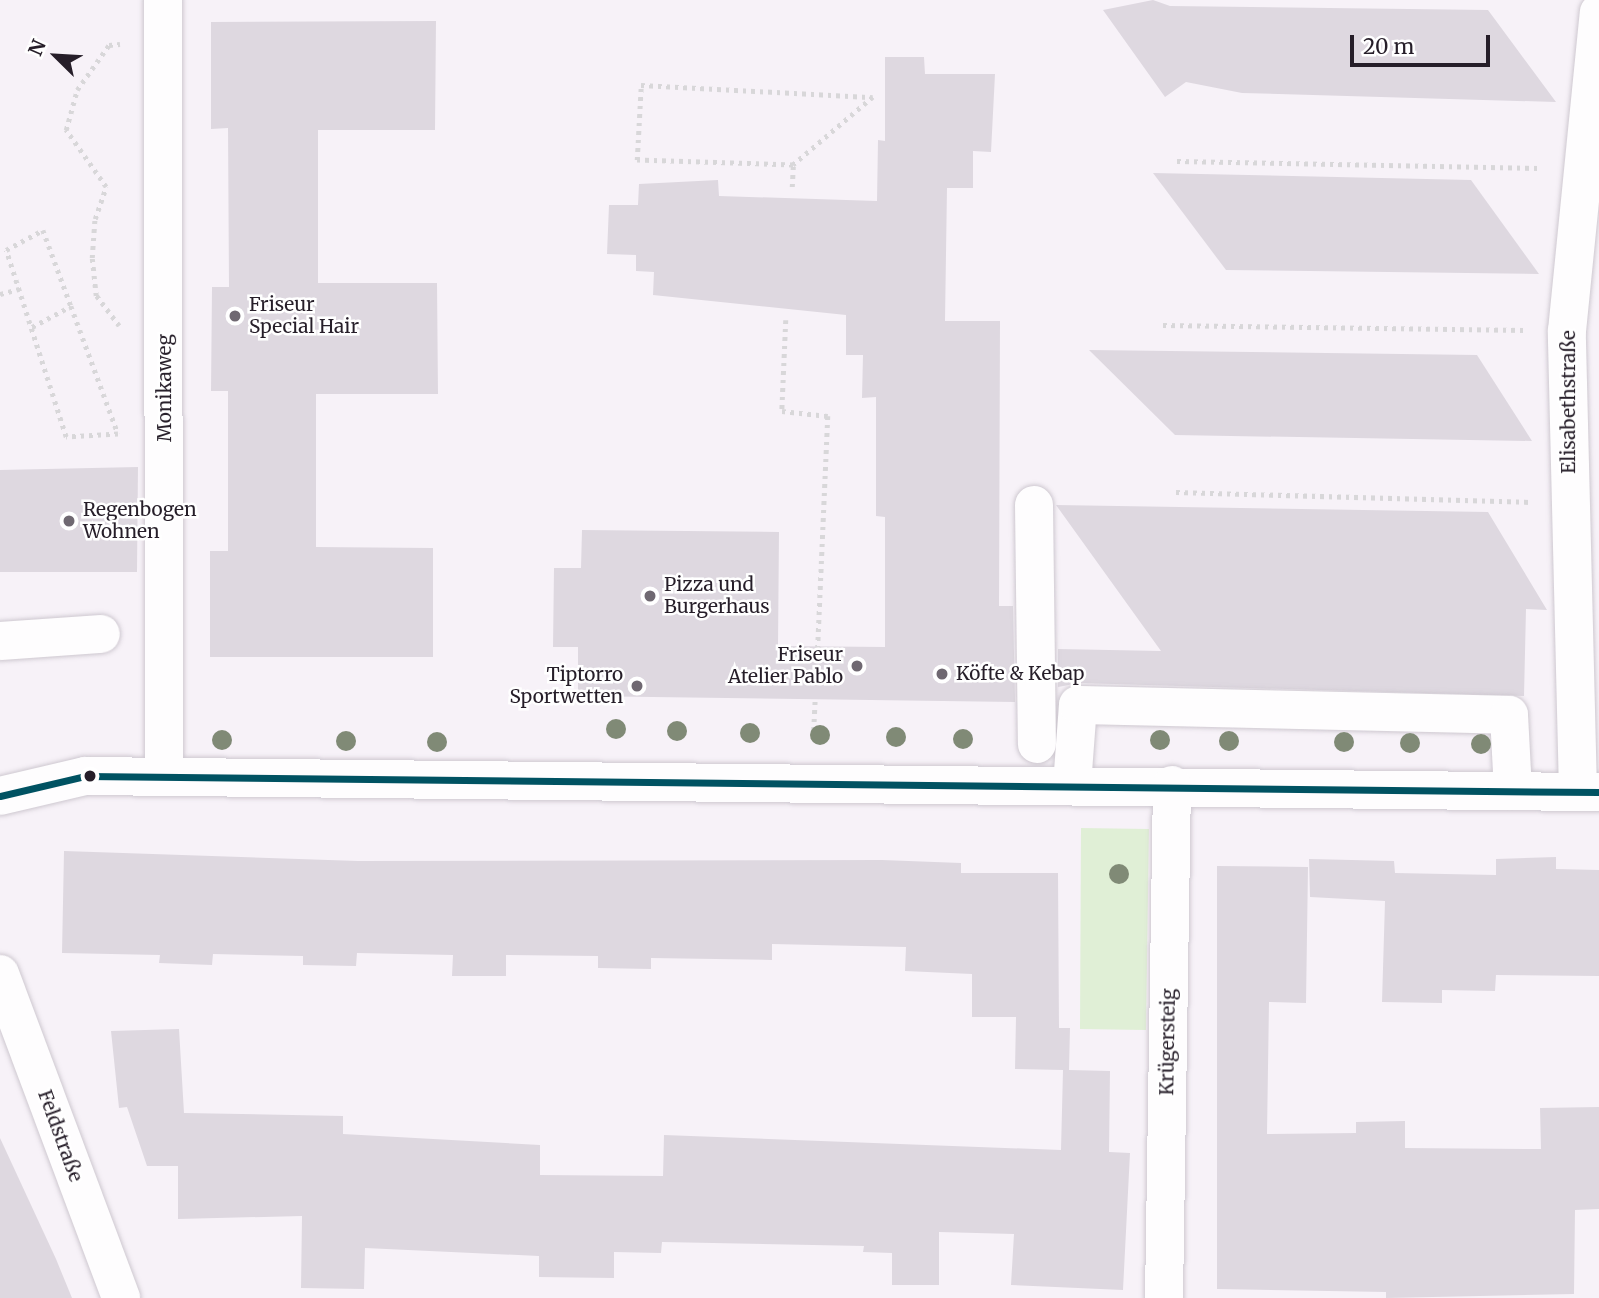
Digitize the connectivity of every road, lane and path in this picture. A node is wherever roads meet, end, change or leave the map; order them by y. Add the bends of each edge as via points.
1 (163, 0) edge
2 (1599, 13) edge
3 (163, 39) junction
4 (1177, 161) dead end
5 (793, 165) junction
6 (1582, 169) junction
7 (792, 187) dead end
8 (19, 289) junction
9 (0, 294) edge
10 (71, 306) junction
11 (786, 320) dead end
12 (1164, 324) dead end
13 (32, 327) junction
14 (128, 327) dead end
15 (1567, 331) junction
16 (1176, 492) dead end
17 (1569, 503) junction
18 (1034, 505) dead end
19 (101, 634) dead end
20 (0, 641) edge
21 (818, 647) dead end
22 (1037, 744) dead end
23 (164, 777) junction
24 (1072, 785) junction
25 (1172, 785) junction
26 (1513, 791) junction
27 (1588, 792) edge
28 (0, 796) edge
29 (0, 974) edge
30 (121, 1298) edge
31 (1164, 1298) edge

1 - 3 street, Monikaweg
2 - 6 street, Elisabethstraße
3 - 14 path via 109,45 77,90 66,130 106,187 95,219 96,296 119,326
3 - 23 street, Monikaweg
4 - 6 path
5 - 5 path via 637,160 641,85 873,97
5 - 7 path
6 - 15 street, Elisabethstraße
8 - 9 path
8 - 10 path via 6,250 43,230
8 - 13 path
10 - 13 path
10 - 13 path via 118,434 66,437
11 - 21 path via 782,411 828,416
12 - 15 path
15 - 17 street, Elisabethstraße
16 - 17 path
17 - 27 street, Elisabethstraße
18 - 22 street
19 - 20 street
23 - 24 street
23 - 28 street via 85,776
24 - 25 street
24 - 26 street via 1078,705 1091,705 1509,715
25 - 26 street
25 - 31 street, Krügersteig
26 - 27 street
29 - 30 street, Feldstraße

